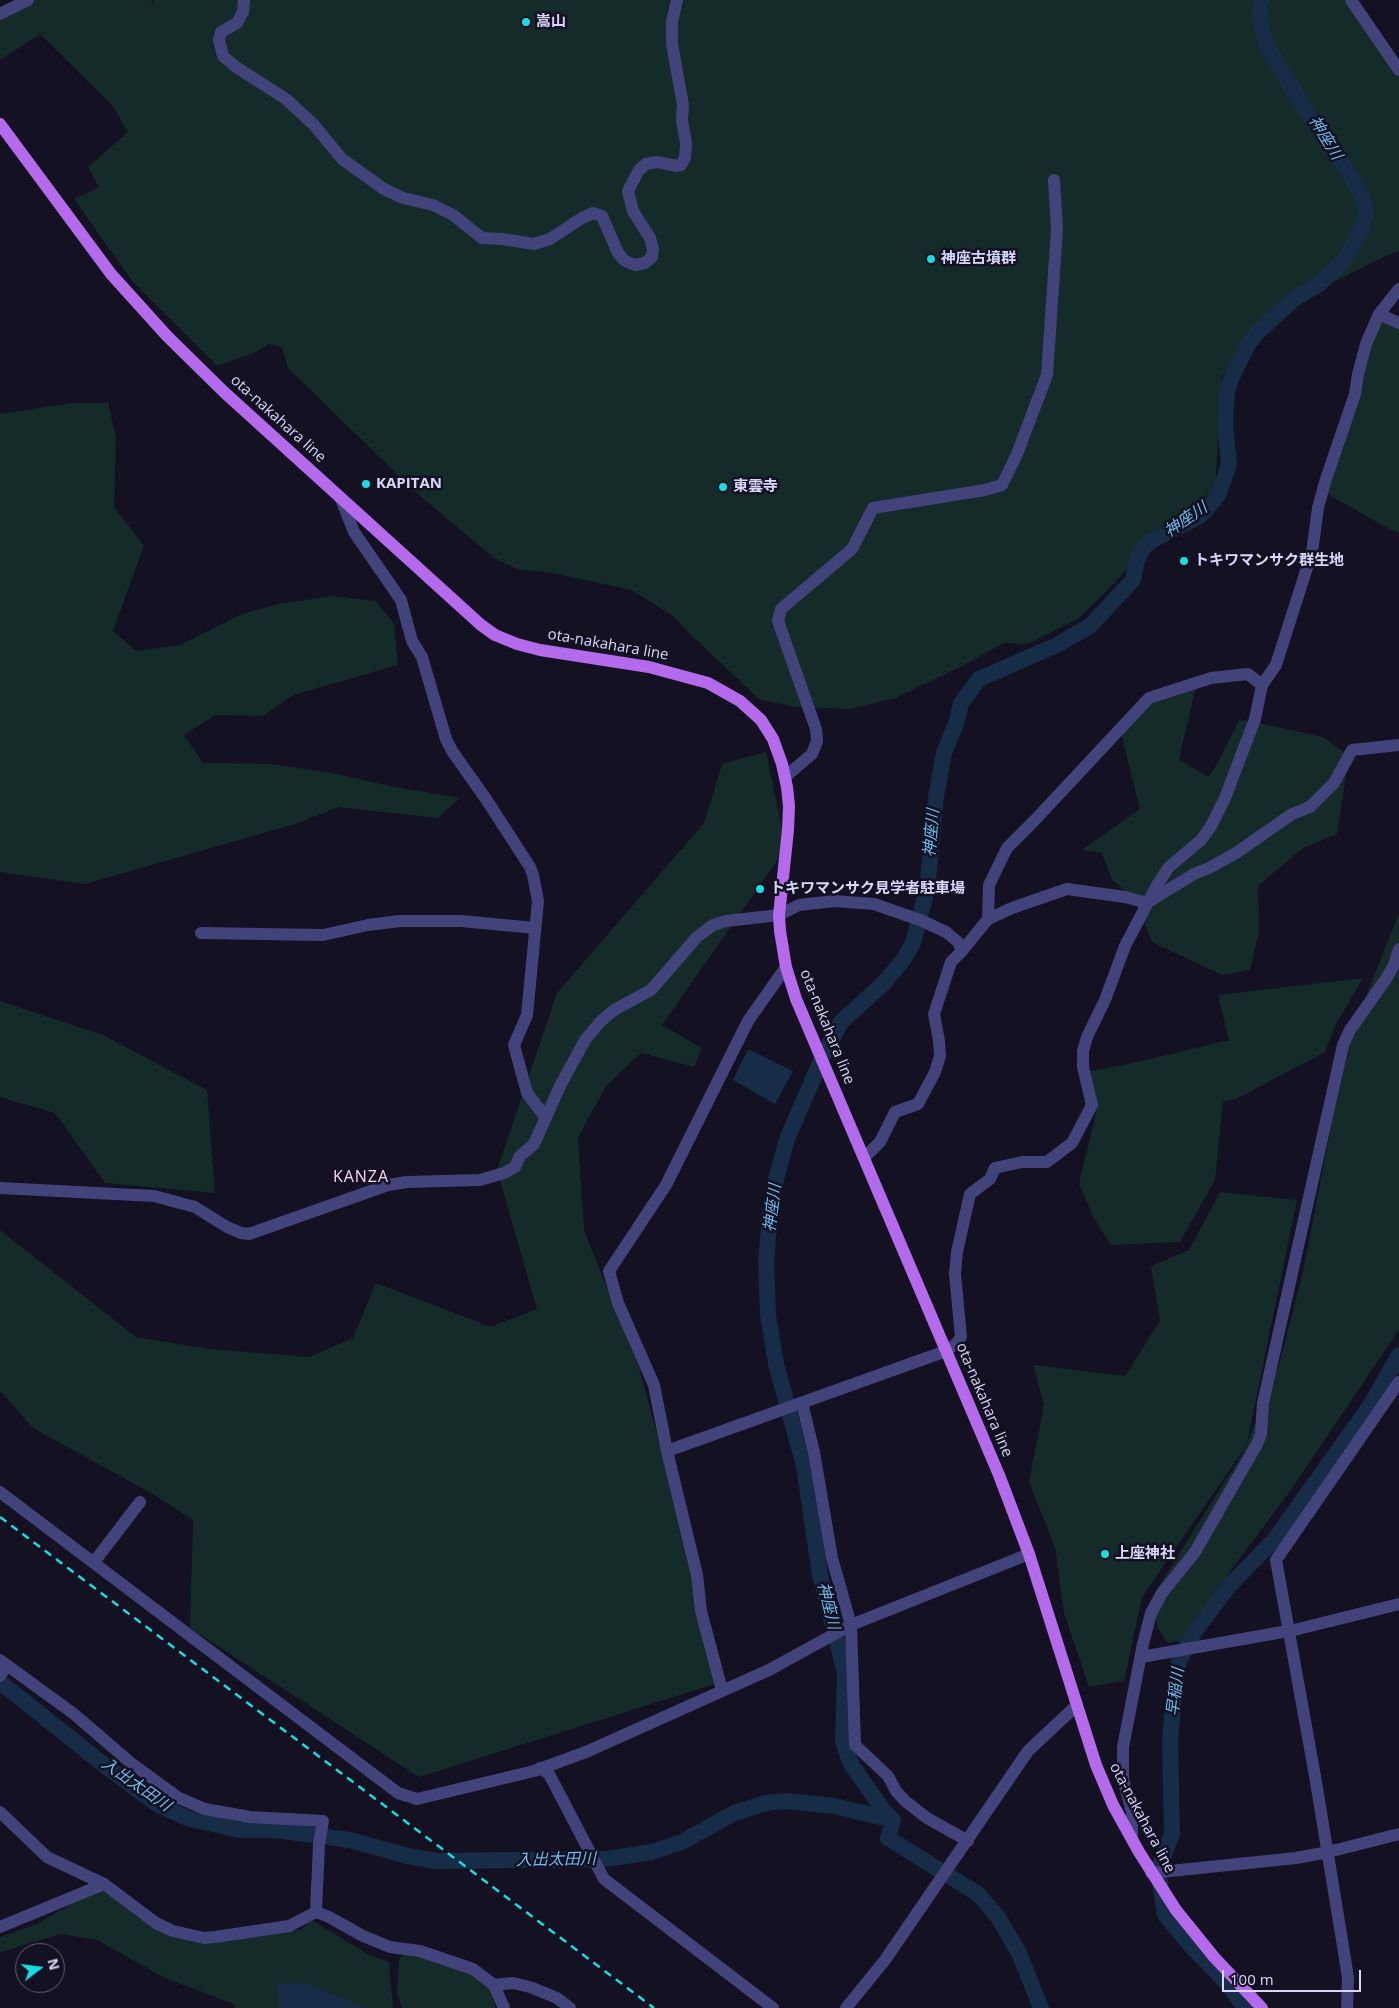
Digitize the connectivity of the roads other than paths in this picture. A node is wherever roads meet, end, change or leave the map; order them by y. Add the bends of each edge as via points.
1 (28, 0) edge
2 (244, 0) edge
3 (677, 0) edge
4 (1351, 0) edge
5 (0, 14) edge
6 (1399, 70) edge
7 (0, 124) edge
8 (1054, 180) dead end
9 (1399, 289) edge
10 (1379, 314) junction
11 (1399, 323) edge
12 (341, 499) junction
13 (1262, 685) junction
14 (1399, 745) edge
15 (785, 777) junction
16 (1147, 903) junction
17 (779, 915) junction
18 (988, 918) junction
19 (536, 928) junction
20 (201, 933) dead end
21 (1399, 949) edge
22 (962, 951) junction
23 (786, 967) junction
24 (546, 1118) junction
25 (864, 1158) junction
26 (0, 1188) edge
27 (946, 1351) junction
28 (1399, 1382) edge
29 (802, 1403) junction
30 (667, 1450) junction
31 (0, 1492) edge
32 (140, 1502) dead end
33 (1029, 1554) junction
34 (94, 1562) junction
35 (1399, 1604) edge
36 (851, 1626) junction
37 (1289, 1631) junction
38 (1141, 1657) junction
39 (4, 1663) edge
40 (0, 1676) edge
41 (722, 1690) junction
42 (1076, 1706) junction
43 (540, 1768) junction
44 (0, 1812) edge
45 (1399, 1834) edge
46 (1132, 1838) junction
47 (968, 1840) junction
48 (1328, 1852) junction
49 (1152, 1873) junction
50 (104, 1884) junction
51 (316, 1912) junction
52 (0, 1927) edge
53 (494, 1985) junction
54 (504, 2008) edge
55 (570, 2008) edge
56 (773, 2008) edge
57 (846, 2008) edge
58 (1262, 2008) edge
59 (1347, 2008) edge

1 - 5 street
2 - 3 street via 243,12 237,23 221,32 219,40 223,56 236,68 286,99 314,125 342,159 384,189 453,215 482,238 534,244 550,239 593,213 602,216 618,253 634,265 645,263 652,257 653,249 633,211 628,192 639,170 646,164 657,162 677,166 685,158 684,105 672,44
4 - 6 street
7 - 12 main road, ota-nakahara line via 111,274 167,336
8 - 15 street via 1057,229 1047,375 1017,454 1002,485 873,508 852,549 782,609 778,621 816,728 817,741 812,754
9 - 10 street
10 - 11 street
10 - 13 street via 1366,344 1355,394 1325,482 1312,552 1276,665
12 - 15 main road, ota-nakahara line via 495,635 540,650 668,672 708,683 740,701 761,720 773,739
12 - 19 street via 354,532 401,600 412,641 422,657 452,750 530,867 538,901
13 - 16 street via 1255,719 1215,819 1201,840 1169,867
13 - 18 street via 1248,674 1211,678 1149,698 1007,848 989,885
14 - 16 street via 1352,750 1334,783 1310,807 1292,814 1236,853
15 - 17 main road, ota-nakahara line via 789,806
16 - 18 street via 1067,889
16 - 27 street via 1125,946 1087,1037 1083,1067 1092,1105 1072,1143 1046,1162 1022,1162 995,1168 990,1179 970,1194 955,1274 961,1337
17 - 22 street via 799,905 825,902 874,904 946,932 958,942
17 - 23 main road, ota-nakahara line
17 - 24 street via 726,921 697,936 651,990 614,1010 585,1040
18 - 22 street
19 - 20 street via 461,921 400,921 323,935
19 - 24 street via 527,1015 514,1045 527,1094
21 - 38 street via 1386,979 1350,1030 1343,1046 1263,1403 1259,1439 1195,1552 1162,1593 1151,1613
22 - 25 street via 951,962 934,1014 940,1056 935,1072 918,1104 895,1112 880,1142
23 - 25 main road, ota-nakahara line via 796,999
23 - 30 street via 748,1021 666,1185 609,1271 618,1303 654,1385
24 - 26 street via 534,1144 520,1156 515,1167 504,1173 480,1180 388,1185 249,1234 227,1227 195,1207 154,1196
25 - 27 main road, ota-nakahara line
27 - 29 street
27 - 33 main road, ota-nakahara line
28 - 37 street via 1276,1560
29 - 30 street
29 - 36 street via 832,1558
30 - 41 street via 688,1530 700,1611
31 - 34 street
32 - 34 street
33 - 36 street
33 - 42 main road, ota-nakahara line
34 - 43 street via 398,1793 416,1799
35 - 37 street
36 - 41 street via 769,1670
36 - 47 street via 855,1745 888,1776 905,1800 927,1818
37 - 38 street
37 - 48 street
38 - 46 street via 1123,1747 1123,1779 1132,1812
39 - 40 street
39 - 51 street via 179,1798 205,1809 250,1817 323,1821
41 - 43 street via 586,1752
42 - 46 main road, ota-nakahara line via 1096,1765
42 - 47 street via 1028,1750
43 - 56 street via 549,1774 604,1879
44 - 50 street via 47,1856
45 - 48 street
46 - 49 main road, ota-nakahara line
47 - 57 street via 885,1960
48 - 49 street
48 - 59 street via 1348,1978
49 - 58 main road, ota-nakahara line via 1176,1910
50 - 51 street via 156,1923 172,1931 204,1938 289,1926
50 - 52 street
51 - 53 street via 390,1947 420,1951 473,1969
53 - 54 street
53 - 55 street via 513,1983 530,1987 557,1998

